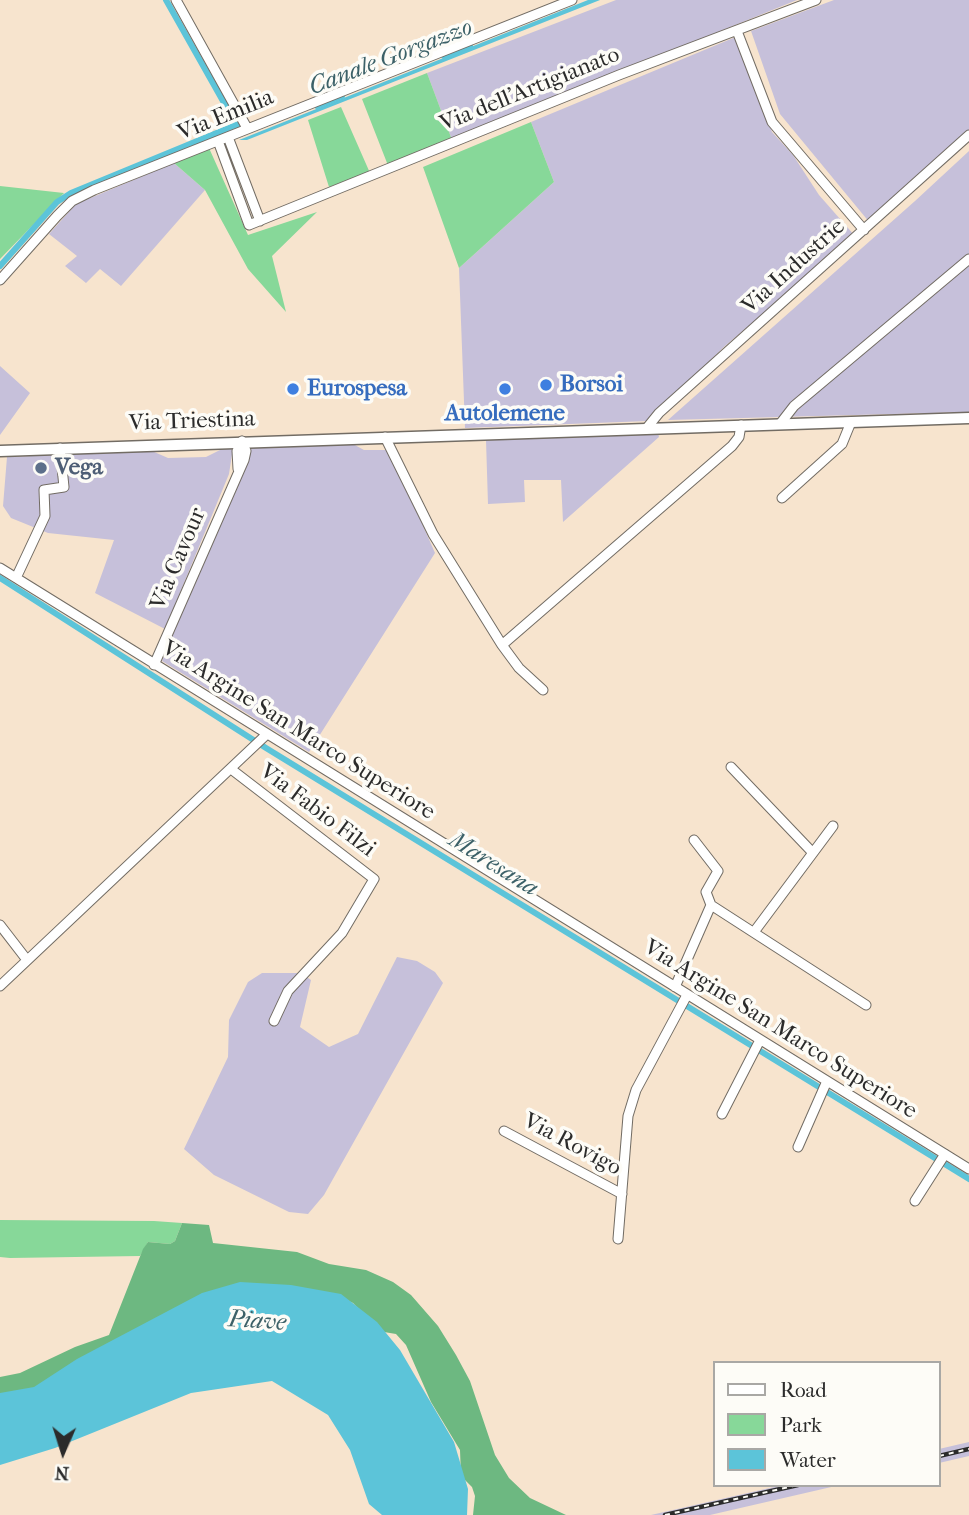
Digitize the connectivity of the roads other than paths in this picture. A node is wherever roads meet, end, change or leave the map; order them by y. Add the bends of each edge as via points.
1 (176, 0) edge
2 (572, 0) edge
3 (816, 0) edge
4 (737, 31) junction
5 (238, 132) junction
6 (969, 135) edge
7 (218, 141) junction
8 (260, 222) junction
9 (864, 230) junction
10 (969, 259) edge
11 (0, 280) edge
12 (969, 418) edge
13 (851, 422) junction
14 (780, 424) junction
15 (741, 425) junction
16 (646, 429) junction
17 (385, 437) junction
18 (242, 440) junction
19 (0, 448) edge
20 (60, 448) junction
21 (782, 498) dead end
22 (0, 568) edge
23 (16, 578) junction
24 (502, 645) junction
25 (154, 665) junction
26 (543, 690) dead end
27 (265, 735) junction
28 (731, 767) dead end
29 (231, 769) junction
30 (833, 827) dead end
31 (694, 840) dead end
32 (813, 853) junction
33 (711, 905) junction
34 (0, 925) edge
35 (754, 932) junction
36 (27, 960) junction
37 (0, 986) edge
38 (675, 987) junction
39 (686, 997) junction
40 (866, 1005) dead end
41 (274, 1021) dead end
42 (759, 1041) junction
43 (826, 1083) junction
44 (722, 1114) dead end
45 (504, 1130) dead end
46 (798, 1147) dead end
47 (944, 1156) junction
48 (969, 1169) edge
49 (622, 1194) junction
50 (915, 1201) dead end
51 (618, 1239) dead end

1 - 5 street
2 - 5 street, Via Emilia
3 - 4 street, Via dell'Artigianato
4 - 8 street, Via dell'Artigianato
4 - 9 street via 772,122
5 - 7 street, Via Emilia
5 - 8 street
6 - 9 street, Via Industrie
7 - 8 street via 249,225
7 - 11 street, Via Emilia via 72,201
9 - 16 street, Via Industrie
10 - 14 street via 794,406
12 - 13 main road, Via Triestina
13 - 14 main road, Via Triestina
13 - 21 street via 842,444
14 - 15 main road, Via Triestina
15 - 16 main road, Via Triestina
15 - 24 street via 732,446
16 - 17 main road, Via Triestina
17 - 18 main road, Via Triestina
17 - 24 street via 433,534
18 - 20 main road, Via Triestina
18 - 25 street, Via Cavour via 237,452 239,468
19 - 20 main road, Via Triestina
20 - 23 street via 64,487 44,490 44,516
22 - 23 street, Via Argine San Marco Superiore
23 - 25 street, Via Argine San Marco Superiore
24 - 26 street
25 - 27 street, Via Argine San Marco Superiore
27 - 29 street, Via Fabio Filzi
27 - 38 street, Via Argine San Marco Superiore
28 - 32 street
29 - 36 street, Via Fabio Filzi
29 - 41 street, Via Fabio Filzi via 374,879 342,933 288,990
30 - 32 street
31 - 33 street via 718,871 706,892
32 - 35 street
33 - 35 street
33 - 38 street
34 - 36 street
35 - 40 street
36 - 37 street, Via Fabio Filzi
38 - 39 street, Via Argine San Marco Superiore
39 - 42 street, Via Argine San Marco Superiore
39 - 49 street, Via Rovigo via 636,1090 627,1129
42 - 43 street, Via Argine San Marco Superiore
42 - 44 street
43 - 46 street
43 - 47 street, Via Argine San Marco Superiore
45 - 49 street, Via Rovigo
47 - 48 street, Via Argine San Marco Superiore
47 - 50 street
49 - 51 street, Via Rovigo

